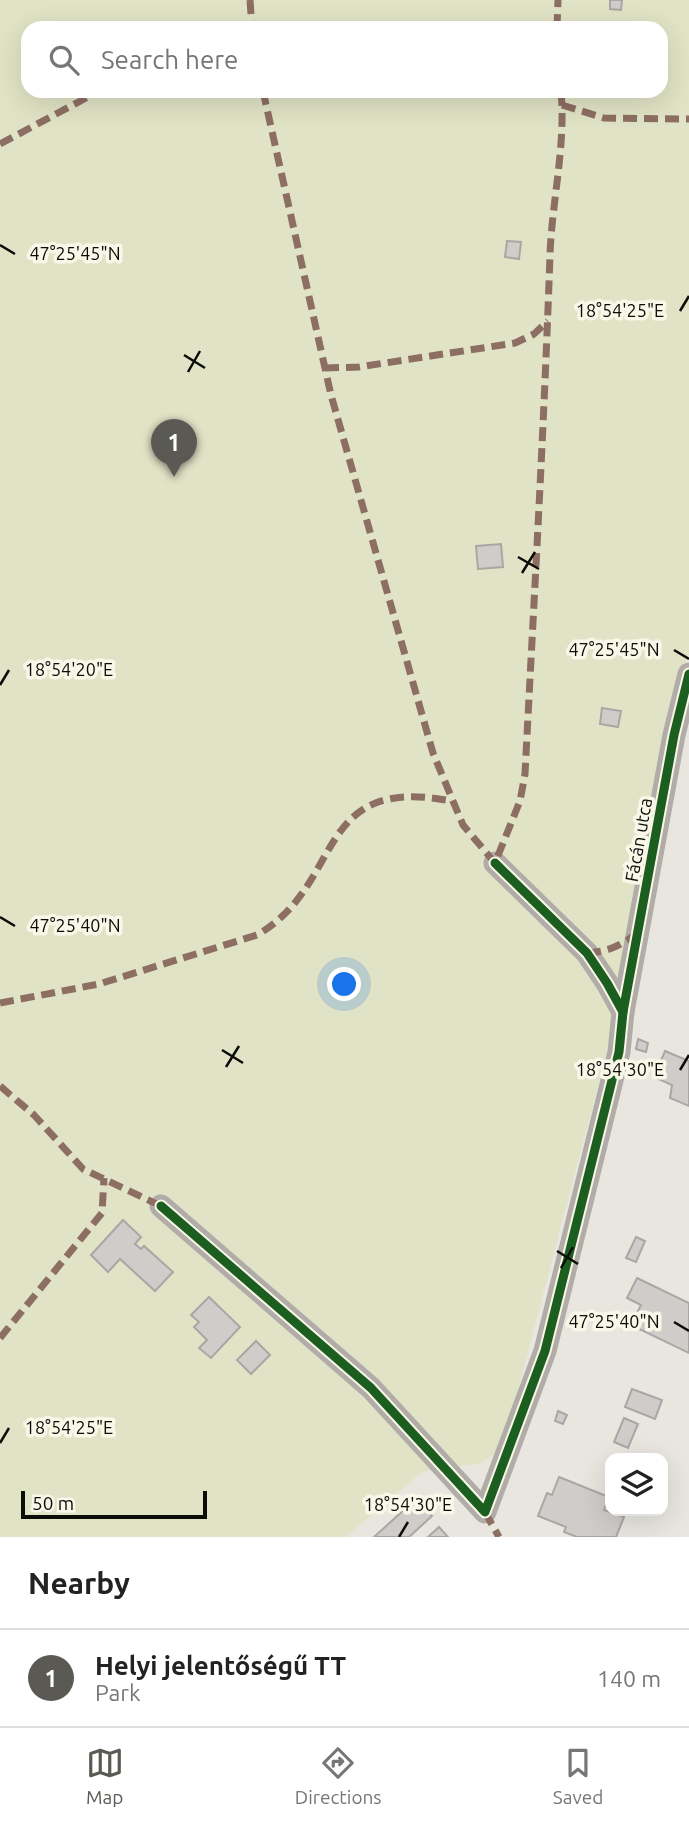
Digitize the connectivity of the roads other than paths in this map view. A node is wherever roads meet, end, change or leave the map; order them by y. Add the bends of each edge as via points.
1 (689, 674) edge
2 (495, 863) dead end
3 (623, 1012) junction
4 (161, 1206) dead end
5 (502, 1466) junction
6 (446, 1469) junction

1 - 3 street, Fácán utca
2 - 3 street via 587,953
3 - 5 street, Fácán utca via 619,1052 551,1326
4 - 6 street via 362,1380
5 - 6 street via 479,1480
5 - 6 street, Fácán utca via 485,1512

